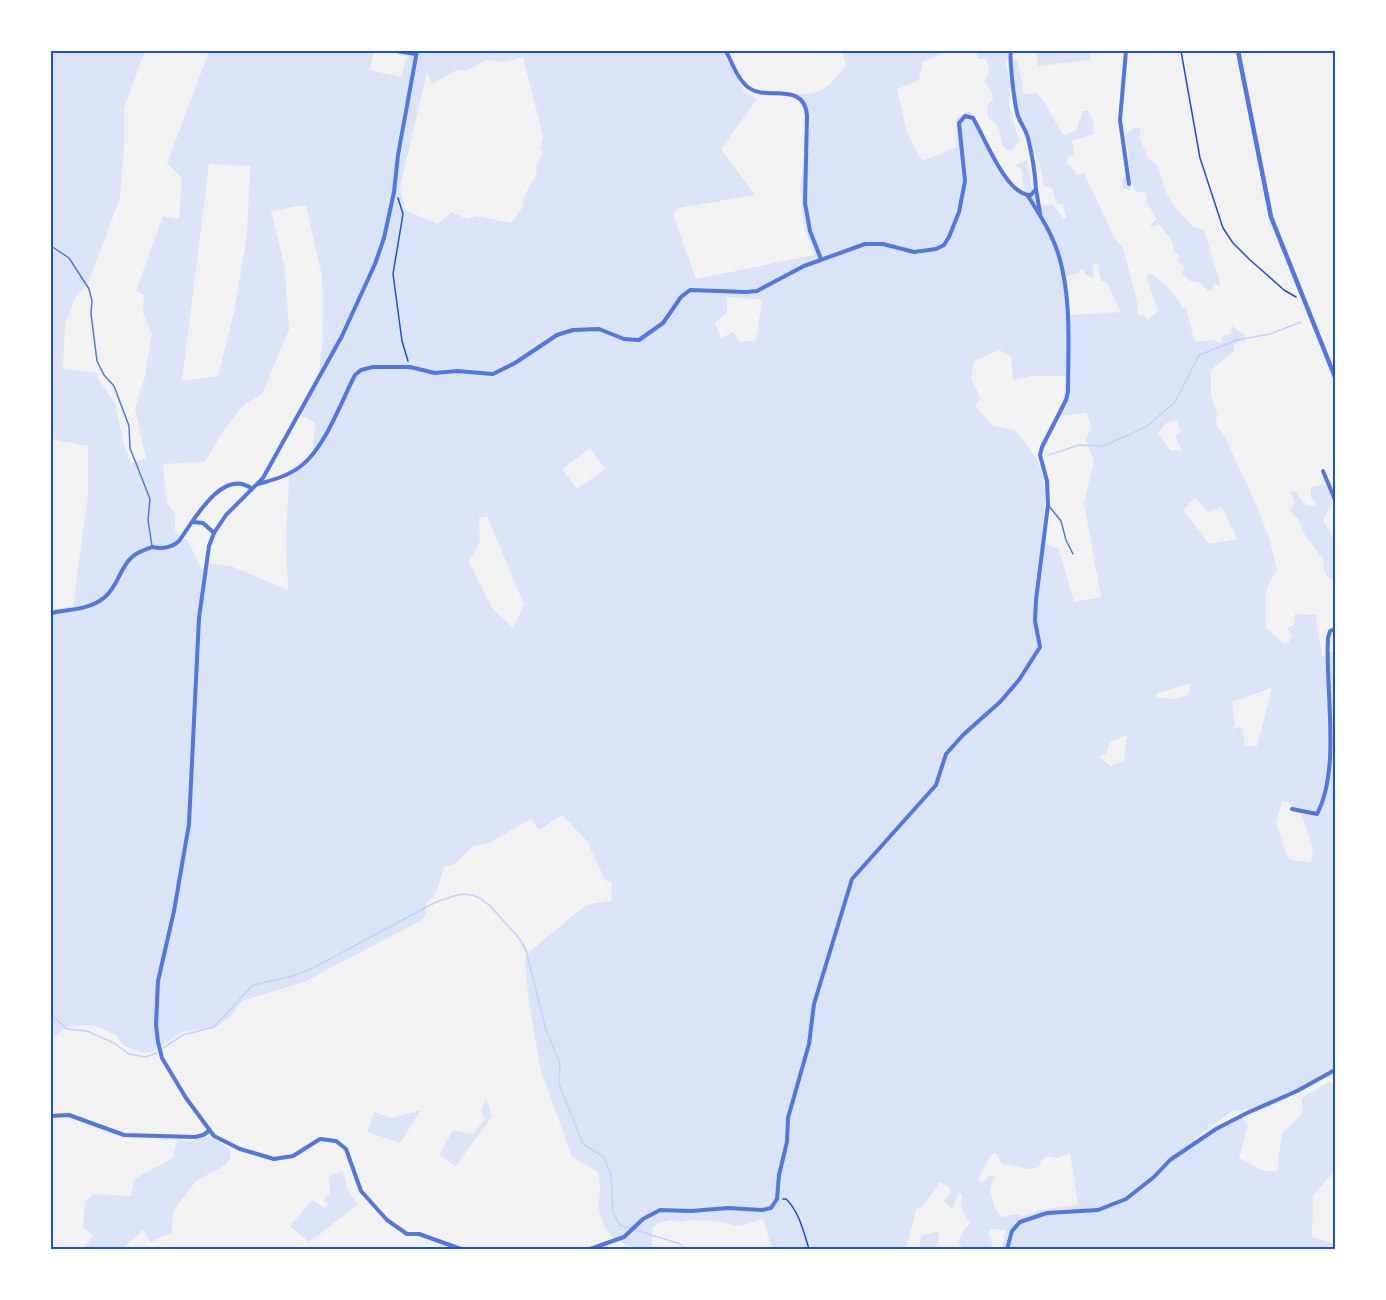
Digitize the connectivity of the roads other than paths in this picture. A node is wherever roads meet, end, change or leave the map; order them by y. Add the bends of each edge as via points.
1 (396, 51) edge
2 (726, 51) edge
3 (1011, 51) edge
4 (1126, 51) edge
5 (1238, 51) edge
6 (416, 53) edge
7 (1129, 184) dead end
8 (1036, 189) junction
9 (1028, 196) junction
10 (1041, 217) junction
11 (51, 246) edge
12 (821, 259) junction
13 (1335, 377) edge
14 (1323, 471) dead end
15 (253, 487) junction
16 (1335, 500) edge
17 (1048, 505) junction
18 (193, 522) junction
19 (213, 533) junction
20 (152, 547) junction
21 (1073, 554) dead end
22 (51, 614) edge
23 (1335, 629) edge
24 (1292, 809) dead end
25 (1335, 1070) edge
26 (51, 1116) edge
27 (209, 1131) junction
28 (461, 1249) edge
29 (590, 1249) edge
30 (1007, 1249) edge

1 - 6 street
2 - 12 street via 749,88 792,95 805,106 805,203
3 - 8 street via 1015,107 1027,135
4 - 7 street via 1120,120
5 - 13 street via 1271,218
6 - 15 street via 381,251 342,336 263,478
8 - 9 street
8 - 10 street
9 - 10 street
9 - 12 street via 1019,192 1000,168 973,117 965,116 958,123 965,181 959,212 944,245 914,252 884,244 865,244
10 - 17 street via 1059,255 1068,332 1068,392 1040,455
11 - 20 lane via 69,258 89,289 97,361 114,386 129,426 130,448 150,499
12 - 15 street via 757,291 690,290 663,323 639,340 588,328 557,335 493,374 373,367 358,372 315,454 285,475
14 - 16 street
15 - 18 street via 223,488 207,501
15 - 19 street
17 - 21 lane via 1061,521
17 - 29 street via 1036,600 1040,647 1000,702 946,754 936,785 852,879 814,1004 809,1044 788,1118 777,1199 771,1208 762,1210 660,1210 624,1237
18 - 19 street via 203,523
18 - 20 street via 173,545
19 - 27 street via 200,605 188,833 156,992 161,1055
20 - 22 street via 129,559 107,596 76,610
23 - 24 street via 1328,638 1329,752 1324,795 1317,814
25 - 30 street via 1216,1130 1170,1160 1126,1198 1098,1210 1047,1213 1020,1221 1012,1231
26 - 27 street via 69,1115 124,1135 195,1137
27 - 28 street via 220,1141 274,1158 293,1156 320,1139 336,1141 346,1149 362,1191 387,1220 411,1236 419,1234

